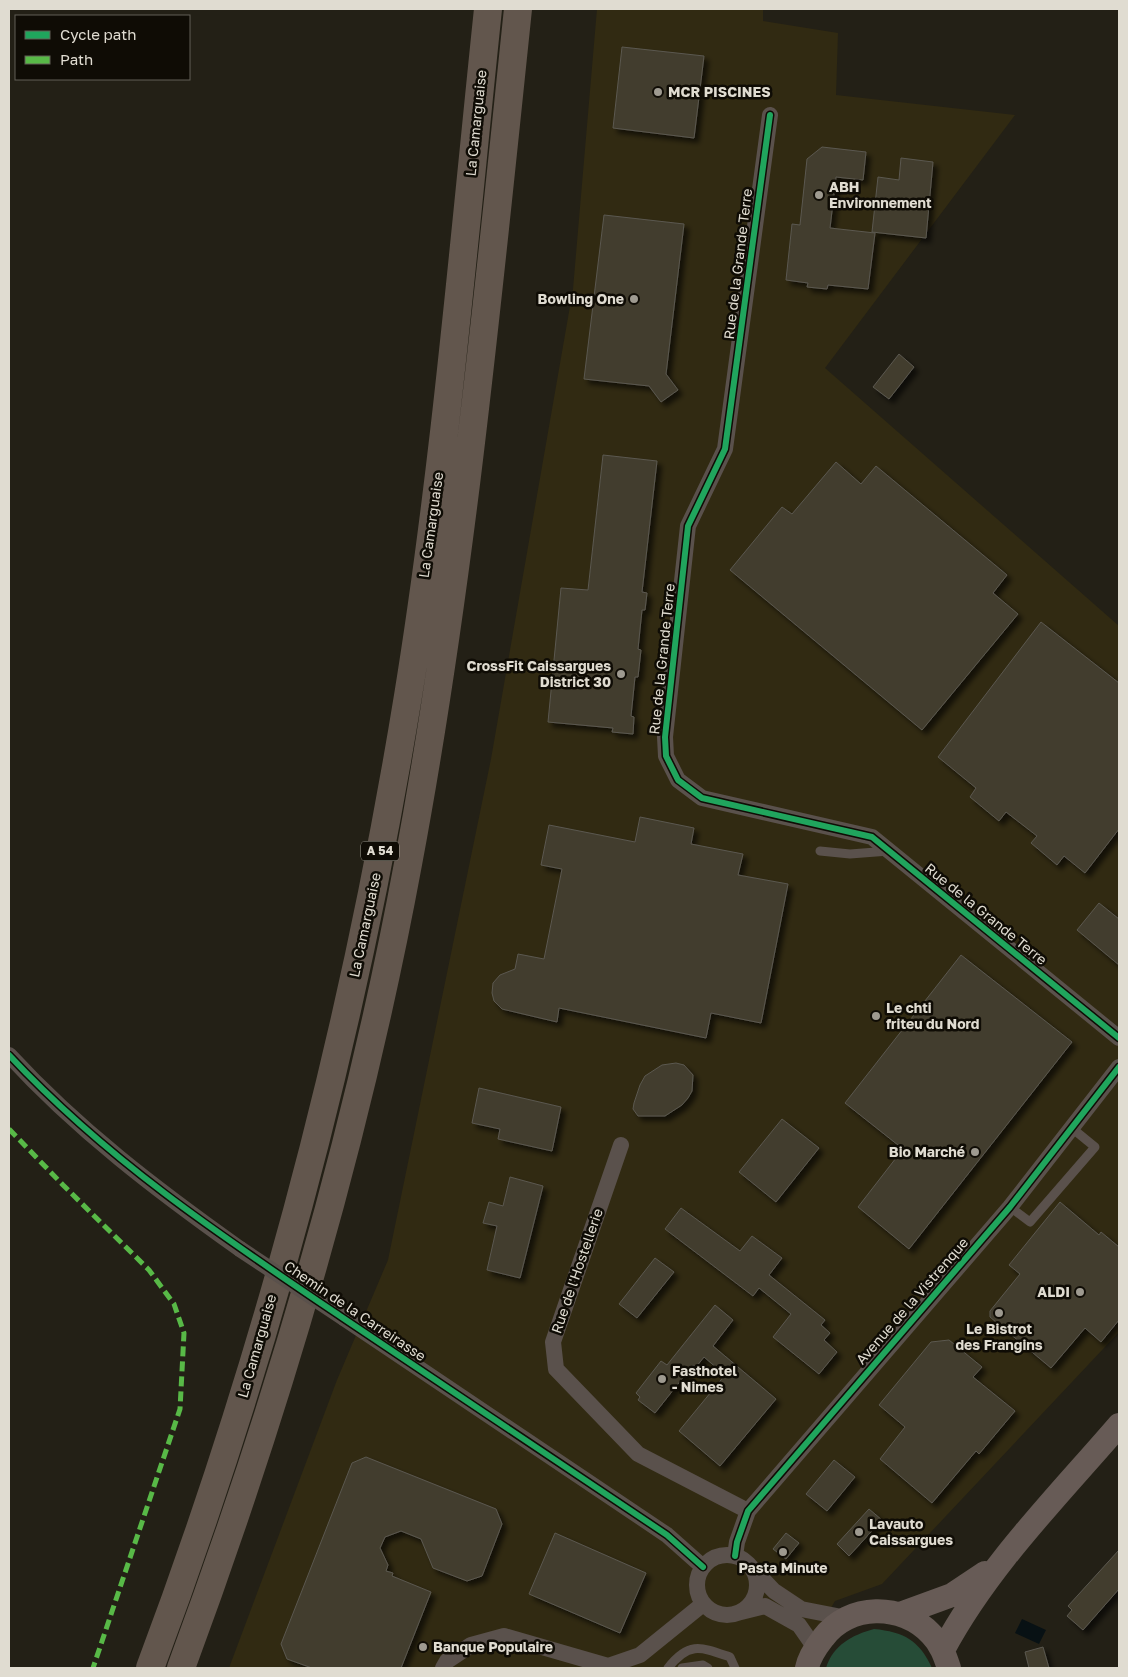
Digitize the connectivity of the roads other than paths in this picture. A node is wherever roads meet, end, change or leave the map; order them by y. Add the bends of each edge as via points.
1 (488, 9) edge
2 (518, 9) edge
3 (770, 115) dead end
4 (820, 850) dead end
5 (889, 851) junction
6 (1119, 1038) edge
7 (9, 1055) edge
8 (1119, 1067) edge
9 (1073, 1129) junction
10 (621, 1145) dead end
11 (1010, 1206) junction
12 (1119, 1425) edge
13 (748, 1511) junction
14 (736, 1556) junction
15 (1002, 1560) junction
16 (703, 1567) junction
17 (751, 1567) junction
18 (703, 1604) junction
19 (737, 1614) junction
20 (900, 1614) junction
21 (847, 1618) junction
22 (811, 1658) edge
23 (946, 1659) edge
24 (633, 1663) edge
25 (150, 1668) edge
26 (181, 1668) edge
27 (443, 1668) edge
28 (668, 1668) edge
29 (682, 1668) edge
30 (708, 1668) edge
31 (735, 1668) edge

1 - 25 highway, La Camarguaise / A 54 via 436,490 408,693 378,863 346,1018 255,1358 185,1574
2 - 26 highway, La Camarguaise / A 54 via 465,491 437,700 406,876 334,1193 282,1378
3 - 5 street, Rue de la Grande Terre via 725,449 688,526 665,737 666,756 678,780 702,798 872,837
4 - 5 lane via 850,854
5 - 6 street, Rue de la Grande Terre
7 - 16 street, Chemin de la Carreirasse, bridge via 109,1152 163,1194 667,1535
8 - 9 street, Avenue de la Vistrenque
9 - 11 street, Avenue de la Vistrenque
9 - 11 lane via 1095,1147 1030,1222
10 - 13 street, Rue de l'Hostellerie via 553,1342 556,1369 638,1454
11 - 13 street, Avenue de la Vistrenque
12 - 15 main road
13 - 14 street, Avenue de la Vistrenque via 737,1542
14 - 16 street via 718,1556
14 - 17 street
15 - 20 main road via 952,1595
15 - 23 main road via 965,1610
16 - 18 street via 697,1585
17 - 19 street via 757,1585 756,1594
17 - 21 street via 774,1591 801,1609
18 - 19 street via 716,1614
18 - 24 street
19 - 22 street via 765,1606 799,1625
20 - 21 main road via 864,1612
20 - 23 main road via 918,1622 932,1634
21 - 22 main road via 828,1630
24 - 27 street via 608,1666 504,1636 472,1645 447,1661
28 - 31 lane via 679,1654 701,1647 730,1657
29 - 30 lane via 704,1665

